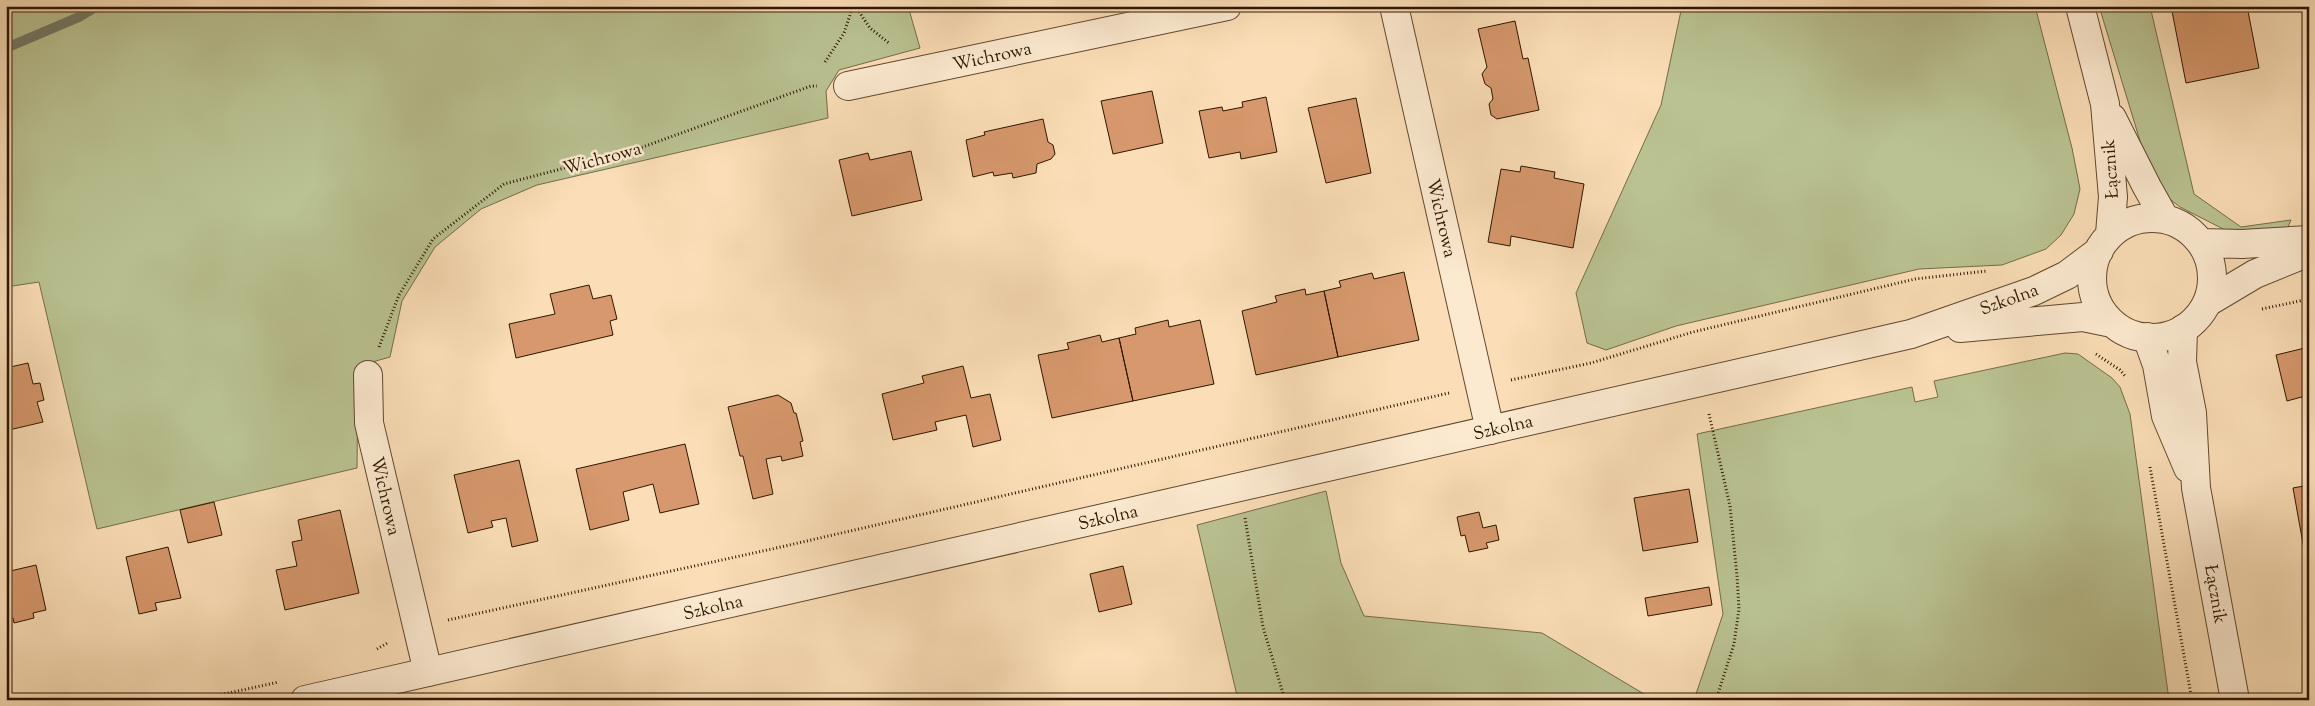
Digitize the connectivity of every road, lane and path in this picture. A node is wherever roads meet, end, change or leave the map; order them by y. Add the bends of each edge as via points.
1 (854, 6) edge
2 (1227, 6) edge
3 (1394, 6) edge
4 (2080, 6) edge
5 (823, 66) dead end
6 (916, 72) junction
7 (815, 79) dead end
8 (811, 86) junction
9 (848, 86) joint
10 (2105, 104) junction
11 (2165, 219) junction
12 (2309, 240) edge
13 (2104, 242) junction
14 (2202, 243) junction
15 (2309, 252) edge
16 (1990, 271) dead end
17 (2309, 299) edge
18 (2208, 302) junction
19 (2256, 311) dead end
20 (2112, 323) junction
21 (2183, 330) junction
22 (1911, 334) junction
23 (2147, 338) junction
24 (2089, 349) dead end
25 (368, 376) joint
26 (2128, 381) dead end
27 (1480, 386) junction
28 (1490, 430) junction
29 (1716, 445) dead end
30 (2149, 461) dead end
31 (1241, 487) junction
32 (2196, 488) junction
33 (418, 627) junction
34 (376, 649) dead end
35 (428, 672) junction
36 (284, 680) dead end
37 (197, 700) edge
38 (305, 700) edge
39 (1285, 700) edge
40 (1716, 700) edge
41 (2192, 700) edge
42 (2235, 700) edge

1 - 5 path via 844,33
1 - 6 path via 870,28 896,48
2 - 6 street, Wichrowa
3 - 27 street, Wichrowa
4 - 10 street, Łącznik
6 - 9 street, Wichrowa
7 - 8 path
8 - 9 path, Wichrowa
8 - 25 path, Wichrowa via 640,148 504,184 433,240 399,295
10 - 11 street, Łącznik
10 - 13 street, Łącznik via 2113,197
11 - 13 street via 2142,218 2127,223
11 - 14 street via 2186,227
12 - 14 street
13 - 20 street via 2092,270 2093,290 2100,308
13 - 22 street, Szkolna via 2068,275 2034,291
14 - 18 street via 2211,264
15 - 18 street via 2255,274
16 - 27 path via 1915,279 1694,332 1591,363
17 - 19 path
18 - 21 street
20 - 22 street, Szkolna via 2083,317
20 - 23 street via 2128,333
21 - 23 street
21 - 32 street, Łącznik via 2182,362 2192,413
22 - 28 street, Szkolna
23 - 32 street, Łącznik via 2157,365 2166,416
24 - 26 path via 2120,370
25 - 33 street, Wichrowa via 369,423
27 - 28 street, Wichrowa
27 - 33 path
28 - 31 street, Szkolna
29 - 40 path via 1730,506 1739,610 1734,644
30 - 41 path
31 - 35 street, Szkolna
31 - 39 path via 1250,559 1264,627
32 - 42 street, Łącznik
33 - 34 path
33 - 35 street, Wichrowa
35 - 38 street, Szkolna
36 - 37 path

